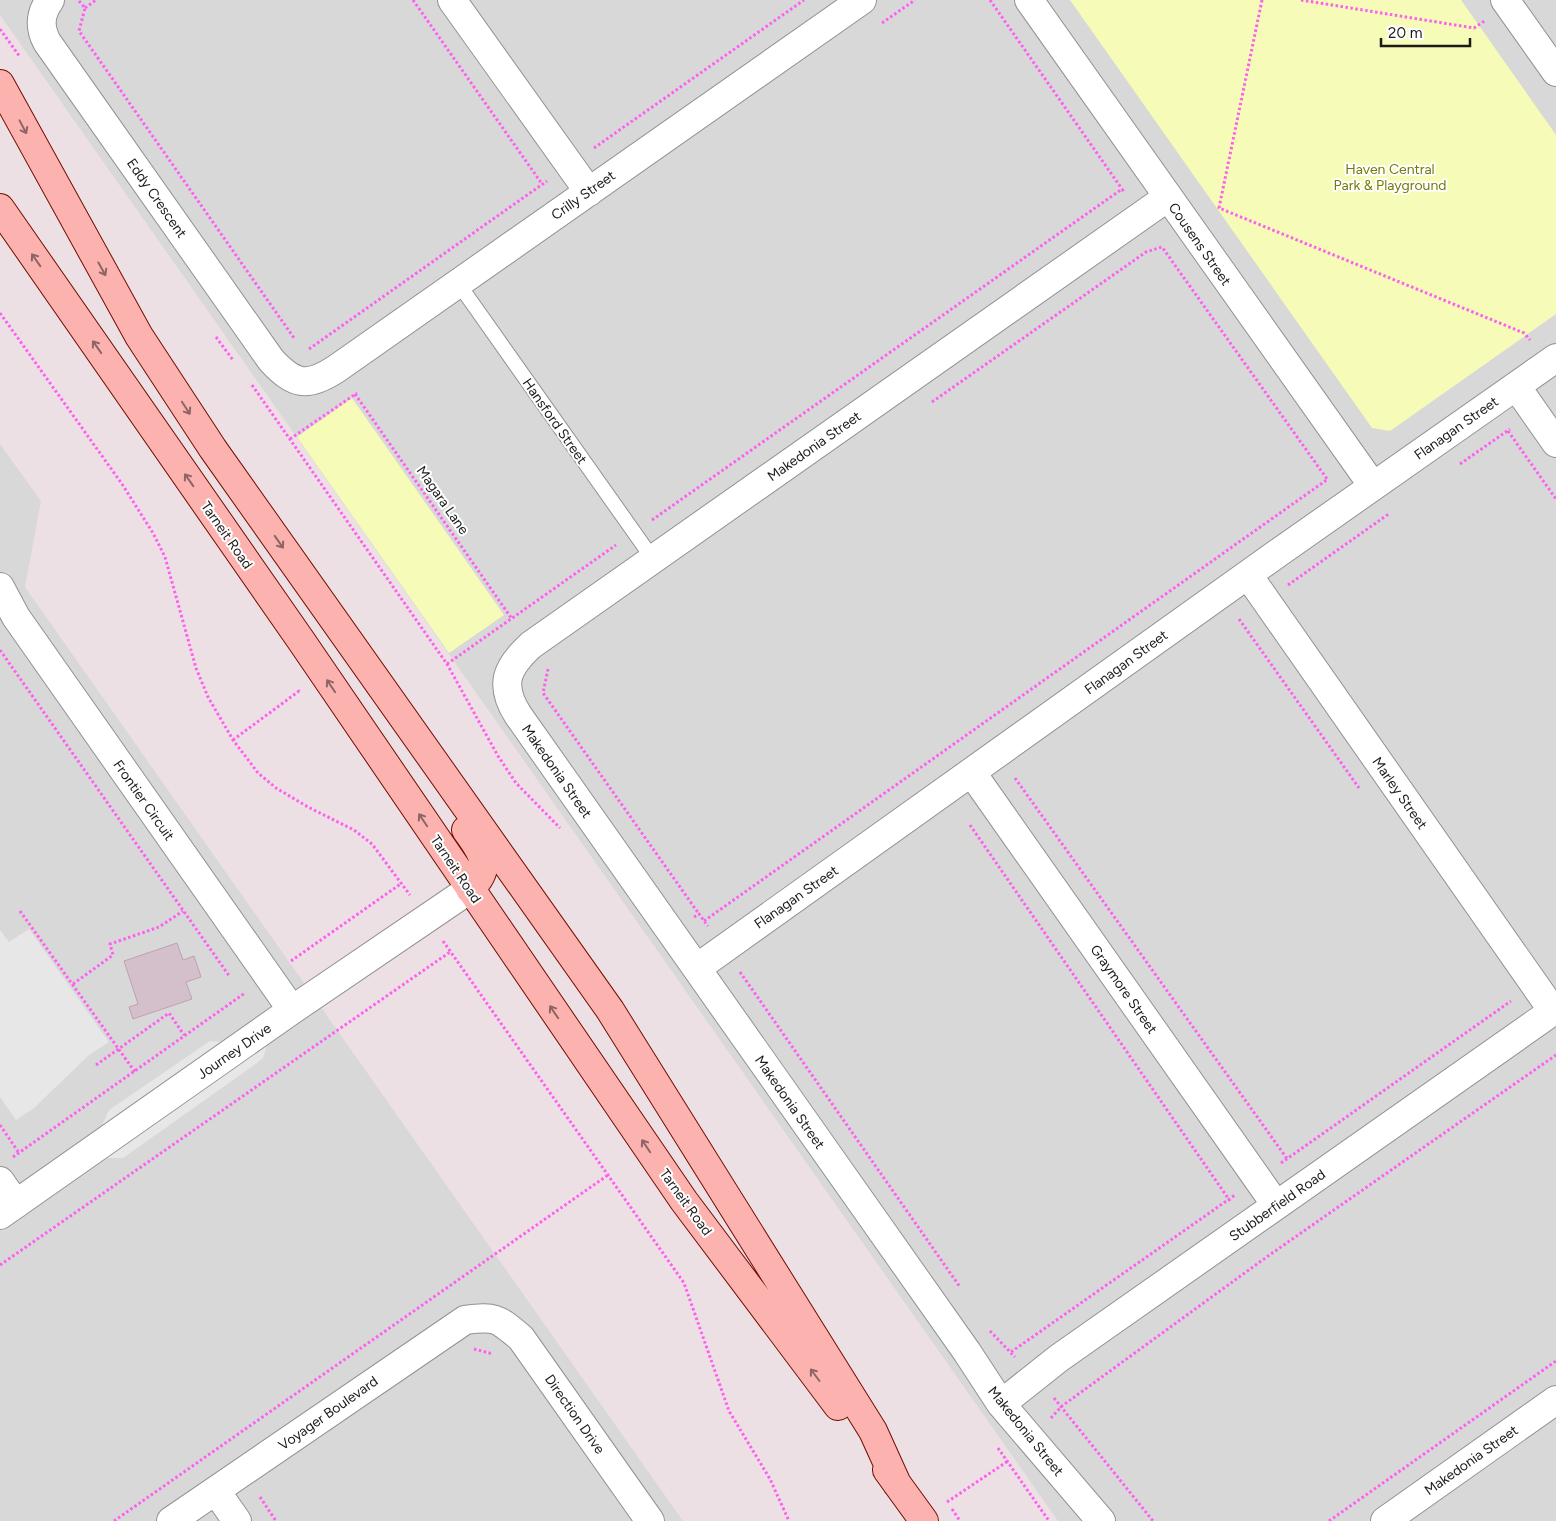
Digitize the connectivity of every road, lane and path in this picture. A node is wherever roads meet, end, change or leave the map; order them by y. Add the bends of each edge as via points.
1 (50, 0) edge
2 (79, 0) edge
3 (96, 0) edge
4 (413, 0) edge
5 (452, 0) edge
6 (804, 0) edge
7 (862, 0) edge
8 (990, 0) edge
9 (1029, 0) edge
10 (1262, 0) edge
11 (1301, 0) edge
12 (1507, 2) edge
13 (85, 8) junction
14 (1556, 72) edge
15 (0, 84) edge
16 (589, 140) dead end
17 (594, 148) junction
18 (569, 165) junction
19 (542, 184) junction
20 (1122, 189) dead end
21 (589, 192) junction
22 (1168, 197) junction
23 (0, 208) edge
24 (1162, 247) dead end
25 (458, 283) junction
26 (304, 352) junction
27 (1552, 361) edge
28 (312, 380) junction
29 (1516, 386) junction
30 (355, 394) dead end
31 (340, 404) dead end
32 (1508, 431) dead end
33 (1556, 442) edge
34 (1355, 461) junction
35 (1327, 480) junction
36 (1373, 486) junction
37 (1556, 499) edge
38 (653, 559) junction
39 (294, 564) junction
40 (1248, 575) junction
41 (0, 587) edge
42 (532, 646) junction
43 (0, 650) edge
44 (304, 698) dead end
45 (233, 740) dead end
46 (972, 773) junction
47 (1015, 778) dead end
48 (969, 823) dead end
49 (402, 883) dead end
50 (470, 889) junction
51 (539, 909) junction
52 (20, 911) dead end
53 (183, 911) junction
54 (699, 914) dead end
55 (704, 920) dead end
56 (450, 952) dead end
57 (696, 968) junction
58 (269, 977) junction
59 (232, 979) dead end
60 (72, 984) junction
61 (237, 987) dead end
62 (243, 994) junction
63 (292, 1010) junction
64 (1554, 1010) edge
65 (184, 1035) junction
66 (118, 1049) junction
67 (1556, 1055) edge
68 (96, 1065) dead end
69 (134, 1072) junction
70 (0, 1125) edge
71 (19, 1153) junction
72 (3, 1171) edge
73 (608, 1175) dead end
74 (1305, 1185) junction
75 (1276, 1205) junction
76 (8, 1209) edge
77 (1326, 1216) junction
78 (1247, 1226) junction
79 (0, 1256) edge
80 (1268, 1256) junction
81 (4, 1262) junction
82 (0, 1265) edge
83 (490, 1317) joint
84 (991, 1332) dead end
85 (473, 1349) dead end
86 (494, 1354) dead end
87 (1556, 1361) edge
88 (1034, 1377) junction
89 (1556, 1400) edge
90 (1001, 1404) junction
91 (1062, 1406) junction
92 (1007, 1462) dead end
93 (897, 1484) junction
94 (216, 1490) junction
95 (268, 1492) dead end
96 (260, 1498) junction
97 (947, 1502) dead end
98 (235, 1518) edge
99 (114, 1521) edge
100 (171, 1521) edge
101 (276, 1521) edge
102 (650, 1521) edge
103 (924, 1521) edge
104 (1101, 1521) edge
105 (1153, 1521) edge
106 (1329, 1521) edge
107 (1386, 1521) edge

1 - 28 street, Eddy Crescent via 41,19 46,42 271,360 293,379
2 - 13 path
3 - 13 path
4 - 19 path
5 - 18 street
6 - 17 path
7 - 21 street, Crilly Street
8 - 20 path
9 - 22 street, Cousens Street
10 - 27 path via 1218,208 1524,333
11 - 12 path via 1474,28
12 - 14 street
13 - 26 path via 79,31
15 -> 39 street via 139,336
16 - 17 path
17 - 18 path
18 - 19 path
18 - 21 street
19 - 26 path
21 - 25 street, Crilly Street
22 - 34 street, Cousens Street
22 - 38 street, Makedonia Street
50 -> 23 street, Tarneit Road
24 - 35 path
25 - 28 street, Crilly Street
25 - 38 lane, Hansford Street
26 - 28 path
27 - 29 street, Flanagan Street
28 - 31 path
29 - 33 street
29 - 36 street, Flanagan Street
30 - 42 path, Magara Lane
32 - 37 path
34 - 35 path
34 - 36 street, Cousens Street
35 - 55 path
36 - 40 street, Flanagan Street
38 - 42 street, Makedonia Street
39 - 50 street via 363,687 481,850 484,868 480,879
39 - 51 street
40 - 46 street, Flanagan Street
40 - 64 street, Marley Street
41 - 58 street, Frontier Circuit via 16,617
42 - 54 path, Magara Lane via 548,670 543,693
42 - 57 street, Makedonia Street via 510,668 507,691 510,703
43 - 53 path
44 - 45 path via 299,691
46 - 57 street, Flanagan Street
46 - 75 street, Graymore Street
47 - 74 path
48 - 78 path
49 - 58 path
50 - 51 street via 491,882 506,886
50 - 63 street, Journey Drive
93 -> 50 street, Tarneit Road via 684,1201
51 - 93 street via 610,1010 791,1299 872,1431
52 - 60 path
53 - 59 path
53 - 60 path via 159,927 110,944 114,955
56 - 81 path
57 - 90 street, Makedonia Street
58 - 62 path
58 - 63 street, Frontier Circuit
60 - 66 path
61 - 62 path
62 - 65 path
63 - 76 street, Journey Drive
64 - 74 street, Stubberfield Road
65 - 66 path via 169,1013
65 - 69 path
66 - 68 path
66 - 69 path
67 - 77 path
69 - 71 path
70 - 71 path
71 - 72 path
72 - 76 street
73 - 99 path
74 - 75 street, Stubberfield Road
74 - 77 path
75 - 78 street, Stubberfield Road
77 - 80 path
78 - 80 path
78 - 88 street, Stubberfield Road
79 - 81 path
80 - 91 path
81 - 82 path
83 - 94 street, Voyager Boulevard via 465,1320
83 - 102 street, Direction Drive via 521,1338
84 - 88 path
85 - 86 path
87 - 106 path
88 - 90 street, Stubberfield Road
88 - 91 path
89 - 107 street, Makedonia Street
90 - 104 street, Makedonia Street
91 - 105 path
92 - 97 path
93 - 103 street, Tarneit Road
94 - 98 street
94 - 100 street, Voyager Boulevard
95 - 96 path
96 - 98 path
96 - 101 path

